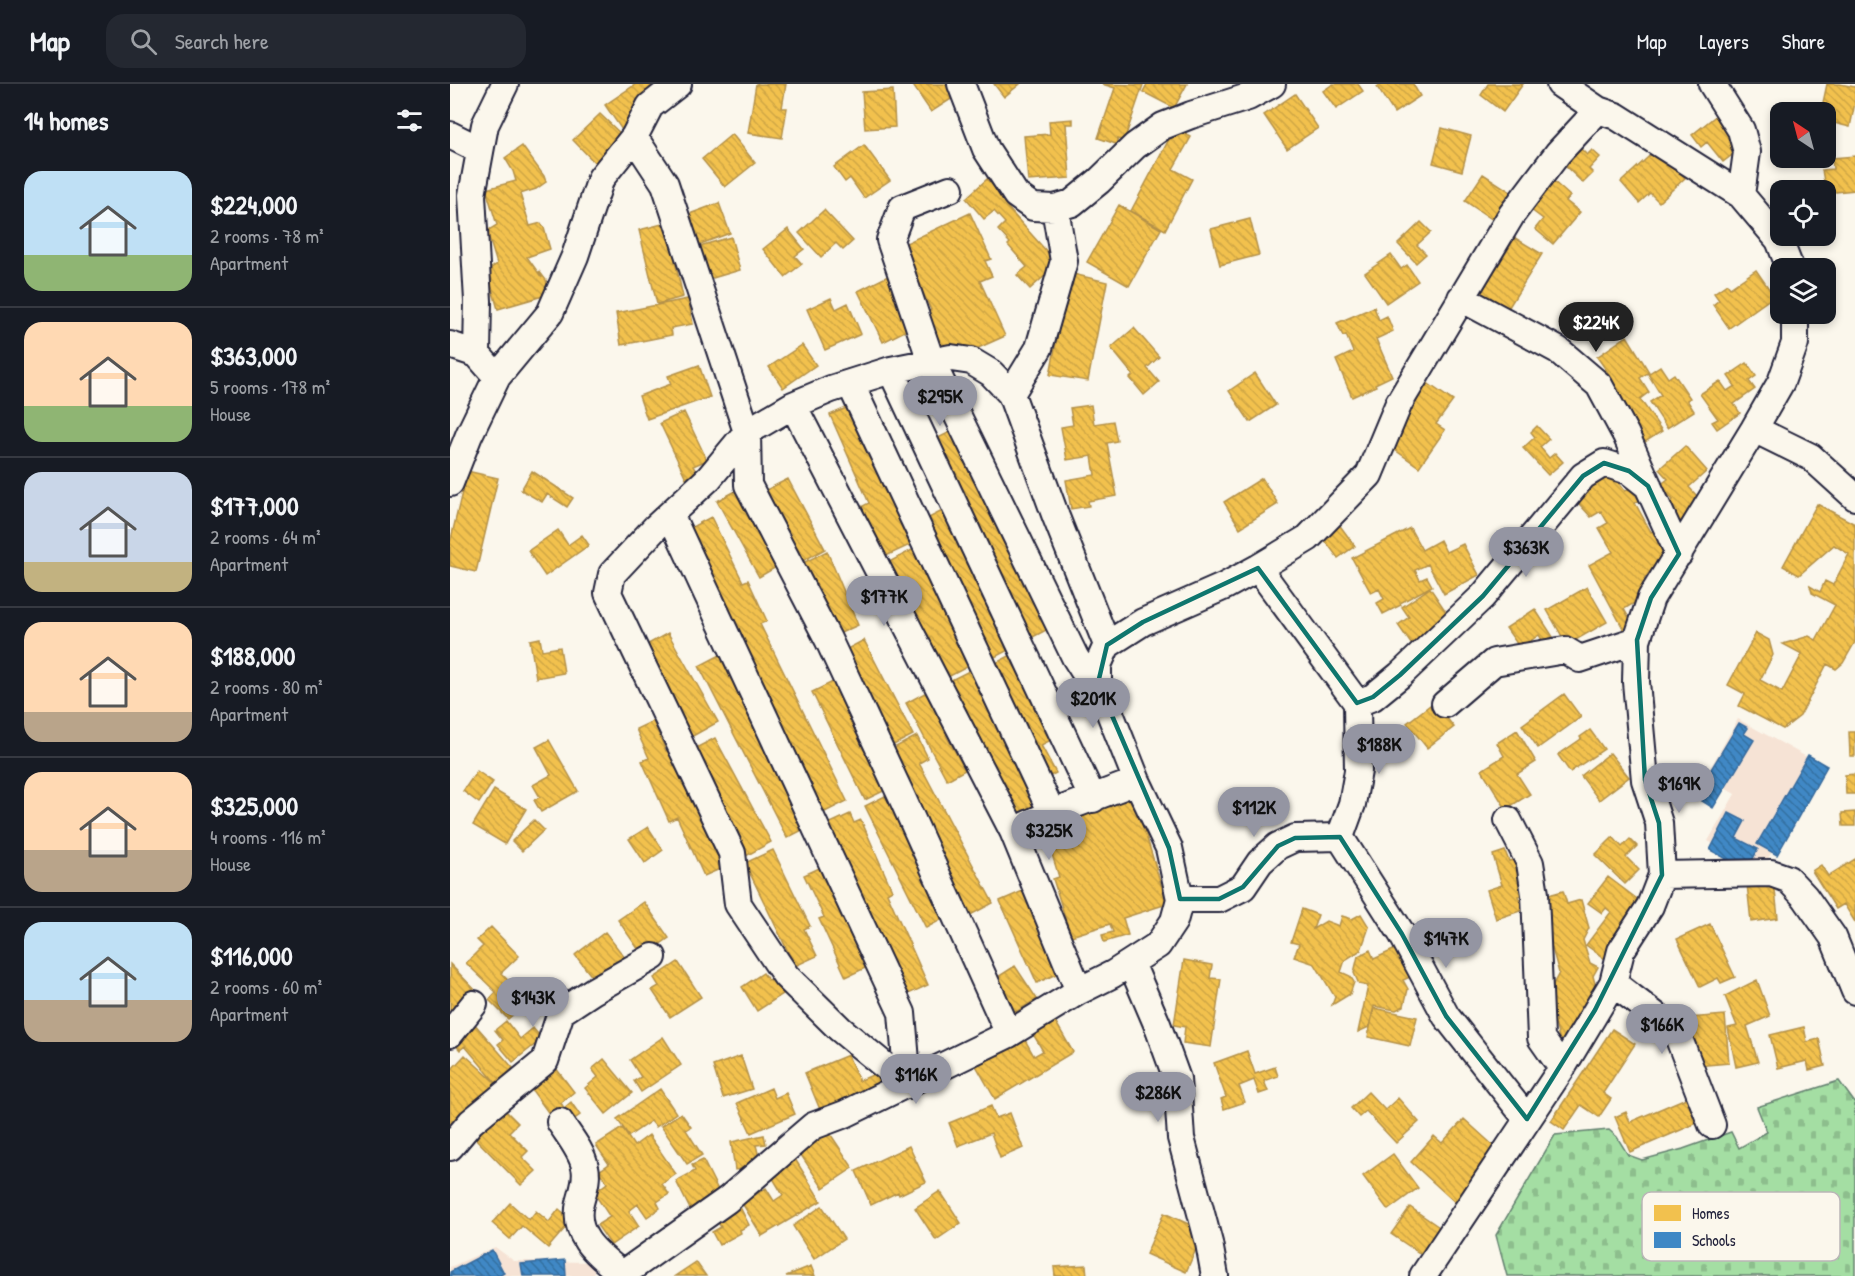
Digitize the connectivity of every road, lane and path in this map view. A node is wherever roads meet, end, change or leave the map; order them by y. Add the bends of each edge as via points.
1 (505, 84) edge
2 (678, 84) edge
3 (961, 84) edge
4 (1272, 84) edge
5 (1560, 84) edge
6 (1712, 84) edge
7 (1598, 110) junction
8 (450, 135) edge
9 (634, 137) junction
10 (480, 150) junction
11 (950, 189) dead end
12 (1741, 195) junction
13 (1055, 208) junction
14 (1786, 258) edge
15 (1461, 298) junction
16 (1795, 324) edge
17 (450, 345) edge
18 (477, 354) junction
19 (931, 361) junction
20 (891, 370) junction
21 (497, 377) junction
22 (850, 383) junction
23 (1011, 394) junction
24 (793, 405) junction
25 (1754, 429) junction
26 (747, 432) junction
27 (450, 483) edge
28 (1648, 486) junction
29 (1855, 497) edge
30 (670, 514) junction
31 (1679, 554) junction
32 (1258, 568) junction
33 (1636, 640) junction
34 (1107, 645) junction
35 (1098, 683) junction
36 (1357, 703) junction
37 (1445, 704) dead end
38 (1137, 781) junction
39 (1093, 799) junction
40 (1052, 813) junction
41 (1508, 820) dead end
42 (1013, 831) junction
43 (1340, 837) junction
44 (1662, 875) junction
45 (1180, 899) junction
46 (654, 957) dead end
47 (1131, 963) junction
48 (1613, 983) junction
49 (1079, 991) junction
50 (1855, 991) edge
51 (474, 1004) dead end
52 (450, 1034) edge
53 (1009, 1034) junction
54 (1562, 1068) junction
55 (908, 1085) junction
56 (1527, 1119) junction
57 (560, 1122) dead end
58 (1712, 1125) dead end
59 (450, 1147) edge
60 (621, 1275) edge
61 (1215, 1276) edge
62 (1423, 1276) edge

1 - 10 street via 485,125
2 - 9 street via 650,106
3 - 13 street via 986,149 1016,195 1033,207
4 - 13 street via 1248,98 1163,126 1072,202
5 - 7 street
6 - 12 street via 1741,130 1747,152
7 - 12 street via 1616,116
7 - 15 street via 1558,153 1512,214
8 - 10 street
9 - 21 street via 601,178 575,256 550,312
9 - 26 street via 665,184
10 - 18 street via 472,195
11 - 19 street via 902,208 890,240
12 - 14 street via 1779,240
13 - 23 street via 1064,261 1039,348
15 - 28 street via 1558,350 1599,385
15 - 32 street via 1399,403 1370,475 1308,538
16 - 25 street via 1795,343 1781,382
17 - 18 street
18 - 21 street
19 - 20 street
19 - 23 street via 971,361 991,372
19 - 35 street via 1075,657 1087,676
20 - 22 street
20 - 39 street
21 - 27 street
22 - 24 street
22 - 40 street
23 - 34 street
24 - 26 street
24 - 42 street
25 - 29 street via 1811,457
25 - 31 street
26 - 30 street via 709,478
26 - 53 street via 748,485 828,639
28 - 31 street
28 - 36 street via 1629,471 1604,463 1583,476 1483,596 1400,675 1373,697
30 - 55 street via 902,1014
30 - 55 street via 612,574 608,593 732,853 738,904 786,976 840,1029
31 - 33 street via 1651,598
32 - 34 street via 1143,622
32 - 36 street
33 - 37 street via 1580,659 1565,650 1494,663
33 - 44 street via 1645,780 1659,823
34 - 35 street via 1098,665
35 - 38 street
36 - 43 street via 1358,771
38 - 39 street
38 - 45 street via 1169,848
39 - 40 street
40 - 42 street
41 - 54 street via 1530,863 1535,894 1541,1038
42 - 49 street
43 - 45 street via 1295,838 1278,846 1260,862 1243,887 1219,899
43 - 56 street via 1402,934 1446,1016
44 - 48 street via 1650,906 1621,951
44 - 50 street via 1771,873 1788,879 1833,937
45 - 47 street via 1174,921 1158,945
46 - 59 street via 561,1012 544,1061 471,1122
47 - 49 street
47 - 61 street via 1176,1079 1181,1138
48 - 54 street
48 - 58 street via 1676,1031
49 - 53 street
51 - 52 street
53 - 55 street
54 - 56 street
55 - 60 street via 813,1126 727,1200
56 - 62 street
57 - 60 street via 585,1166 579,1219 585,1239

